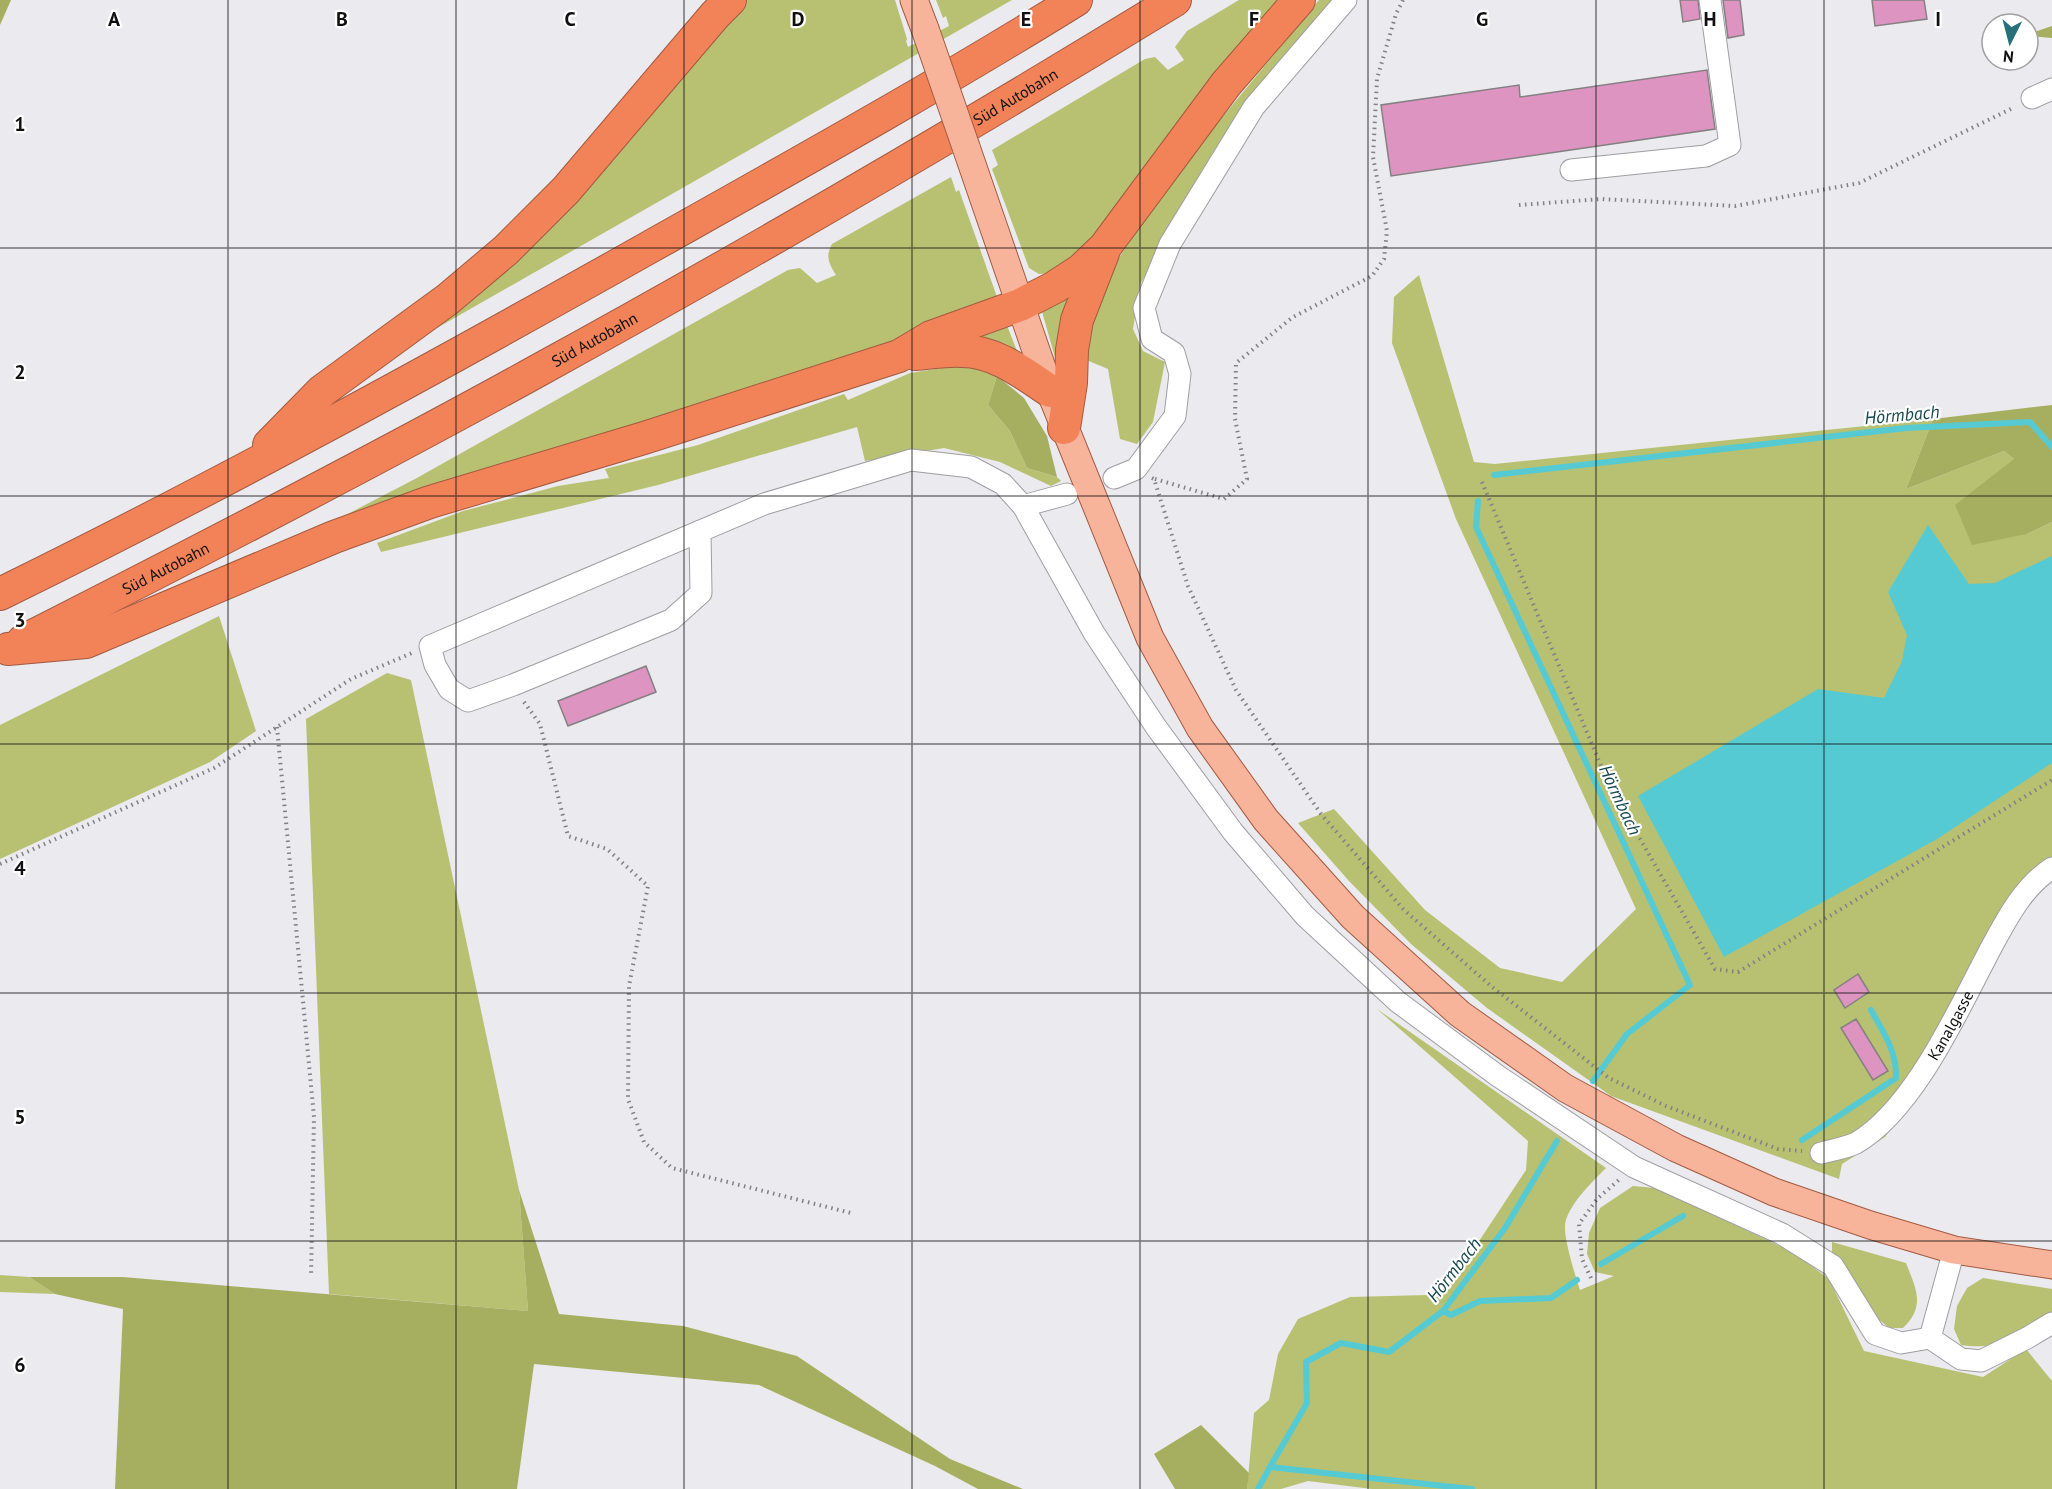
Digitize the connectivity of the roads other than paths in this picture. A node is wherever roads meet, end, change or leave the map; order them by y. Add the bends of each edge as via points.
1 (730, 0) edge
2 (914, 0) edge
3 (1076, 0) edge
4 (1175, 0) edge
5 (1299, 0) edge
6 (1346, 0) edge
7 (1710, 0) edge
8 (2052, 89) edge
9 (2032, 98) road end
10 (1571, 170) dead end
11 (1105, 247) junction
12 (1020, 305) junction
13 (899, 356) junction
14 (1050, 391) junction
15 (1064, 428) junction
16 (246, 468) junction
17 (1114, 478) dead end
18 (1067, 494) dead end
19 (1023, 507) junction
20 (700, 531) junction
21 (0, 594) edge
22 (4, 651) edge
23 (2052, 868) edge
24 (1821, 1153) road end
25 (1954, 1250) junction
26 (2052, 1265) edge
27 (2052, 1323) edge
28 (1930, 1338) junction

1 - 16 highway via 566,190 506,250 448,299 322,391
2 - 12 main road, bridge
3 - 16 highway via 505,329
4 - 22 highway, Süd Autobahn via 868,184 541,369 287,506
5 - 11 highway via 1226,84
6 - 17 street via 1254,107 1170,244 1144,308 1152,339 1174,353 1180,374 1175,416 1145,474
7 - 10 street via 1730,145 1706,156
8 - 9 street
11 - 12 highway via 1081,270
11 - 15 highway via 1077,321
12 - 13 highway via 931,337
12 - 14 main road
13 - 14 highway via 963,351 988,356 1012,366
13 - 22 highway via 430,502 334,537 86,642
14 - 15 main road
15 - 25 main road via 1150,638 1200,728 1266,820 1353,917 1460,1014 1565,1088 1676,1148 1774,1192
16 - 21 highway
18 - 19 street
19 - 20 street via 1003,484 971,467 911,460 764,504
19 - 28 street via 1094,633 1233,832 1305,916 1398,1002 1498,1076 1634,1167 1782,1234 1833,1266 1875,1334 1901,1343
20 - 20 street via 701,593 671,620 468,701 449,689 435,665 430,646
23 - 24 street, Kanalgasse via 2038,877 2013,907 1922,1076 1884,1120 1855,1143
25 - 26 main road
25 - 28 street
27 - 28 street via 1981,1361 1961,1359

